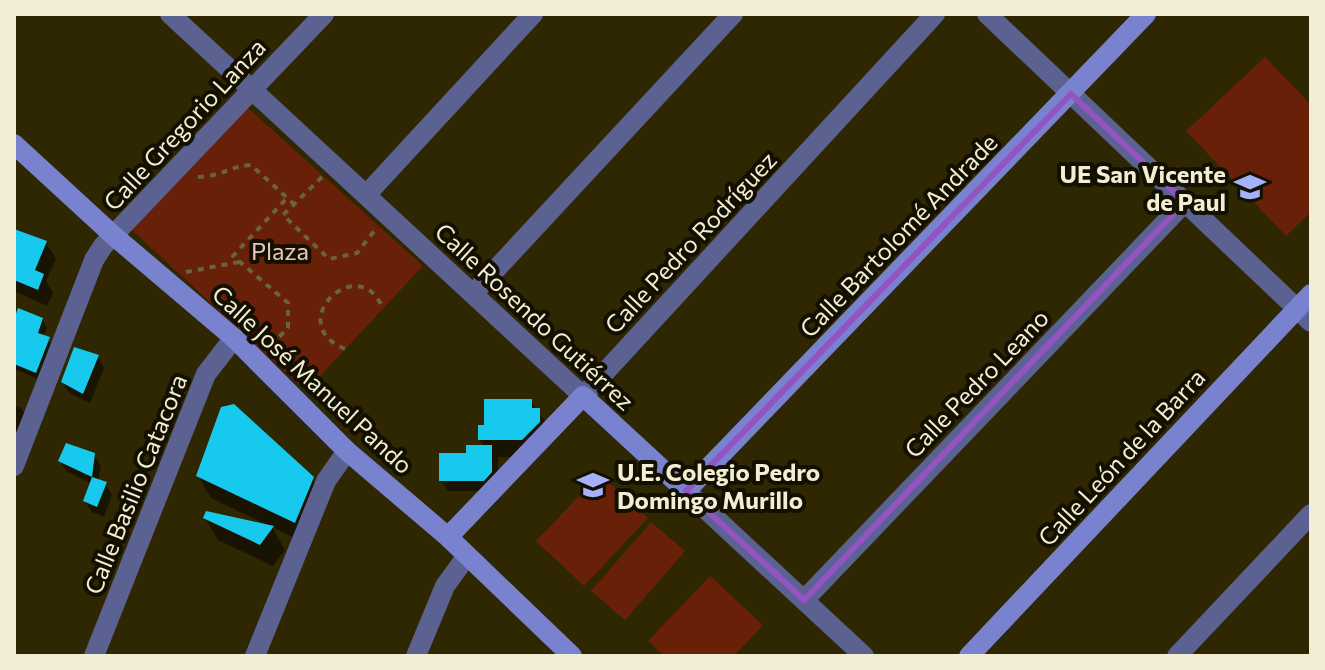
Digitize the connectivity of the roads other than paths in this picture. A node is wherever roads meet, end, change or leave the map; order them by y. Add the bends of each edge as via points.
1 (170, 14) edge
2 (324, 14) edge
3 (533, 14) edge
4 (733, 14) edge
5 (935, 14) edge
6 (987, 14) edge
7 (1146, 14) edge
8 (252, 89) junction
9 (1071, 94) junction
10 (14, 144) edge
11 (366, 195) junction
12 (1185, 202) junction
13 (114, 236) junction
14 (473, 294) junction
15 (1306, 308) edge
16 (234, 338) junction
17 (583, 396) junction
18 (347, 451) junction
19 (14, 466) edge
20 (686, 491) junction
21 (1311, 514) edge
22 (448, 537) junction
23 (466, 557) junction
24 (804, 600) junction
25 (94, 656) edge
26 (255, 656) edge
27 (416, 656) edge
28 (572, 656) edge
29 (864, 656) edge
30 (969, 656) edge
31 (1177, 656) edge

1 - 8 street, Calle Rosendo Gutiérrez
2 - 8 street, Calle Gregorio Lanza
3 - 11 street
4 - 14 street
5 - 17 street, Calle Pedro Rodríguez
6 - 9 street
7 - 9 street, Calle Bartolomé Andrade
8 - 11 street, Calle Rosendo Gutiérrez
8 - 13 street, Calle Gregorio Lanza
9 - 12 street
9 - 20 street, Calle Bartolomé Andrade
10 - 13 street, Calle José Manuel Pando
11 - 14 street, Calle Rosendo Gutiérrez
12 - 15 street
12 - 24 street, Calle Pedro Leano
13 - 16 street, Calle José Manuel Pando
13 - 19 street, Calle Gregorio Lanza via 94,260
14 - 17 street, Calle Rosendo Gutiérrez
15 - 30 street, Calle León de la Barra
16 - 18 street, Calle José Manuel Pando
16 - 25 street, Calle Basilio Catacora via 206,374
17 - 20 street, Calle Rosendo Gutiérrez
17 - 22 street, Calle Pedro Rodríguez
18 - 22 street, Calle José Manuel Pando
18 - 26 street via 326,481
20 - 24 street, Calle Rosendo Gutiérrez
21 - 31 street
22 - 23 street, Calle José Manuel Pando
23 - 27 street via 445,586
23 - 28 street, Calle José Manuel Pando
24 - 29 street, Calle Rosendo Gutiérrez

